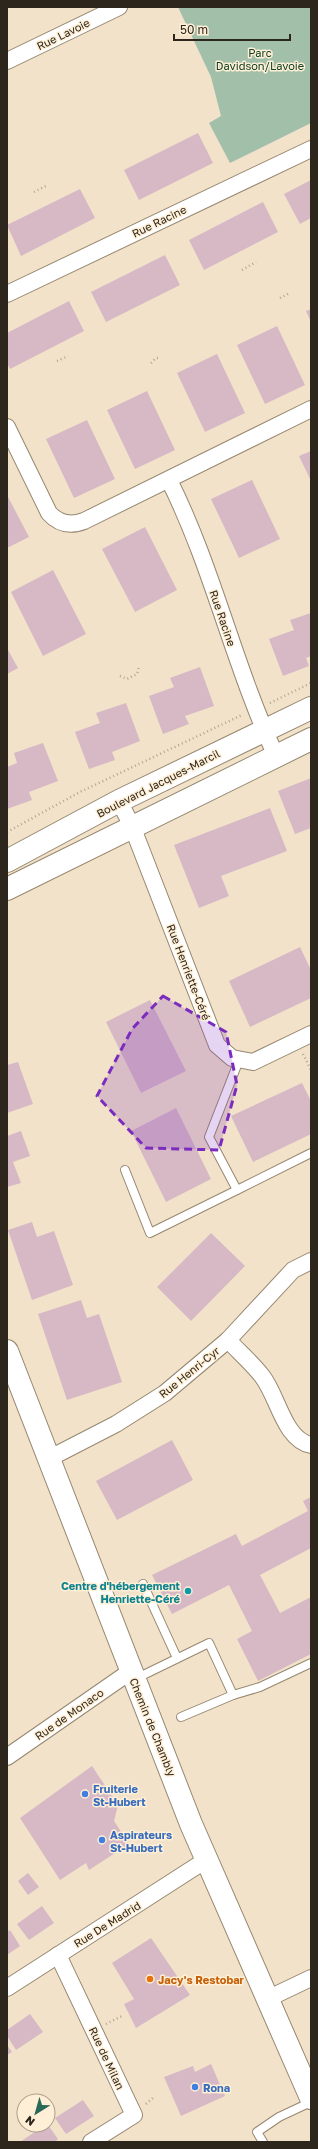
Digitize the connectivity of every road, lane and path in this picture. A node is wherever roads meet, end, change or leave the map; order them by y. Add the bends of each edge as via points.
1 (119, 7) edge
2 (7, 61) edge
3 (311, 148) edge
4 (48, 185) dead end
5 (34, 192) dead end
6 (256, 262) dead end
7 (242, 270) dead end
8 (290, 293) dead end
9 (7, 294) edge
10 (280, 298) dead end
11 (68, 356) dead end
12 (161, 358) dead end
13 (57, 361) dead end
14 (151, 363) dead end
15 (311, 409) edge
16 (7, 427) edge
17 (169, 480) junction
18 (139, 667) dead end
19 (120, 676) dead end
20 (311, 683) edge
21 (311, 708) edge
22 (255, 709) junction
23 (264, 731) junction
24 (311, 739) edge
25 (276, 756) junction
26 (119, 801) junction
27 (132, 826) junction
28 (7, 832) edge
29 (7, 861) edge
30 (7, 889) edge
31 (311, 1034) edge
32 (239, 1060) junction
33 (311, 1153) edge
34 (125, 1170) dead end
35 (237, 1190) junction
36 (311, 1261) edge
37 (228, 1340) junction
38 (7, 1351) edge
39 (311, 1445) edge
40 (48, 1459) junction
41 (143, 1584) dead end
42 (177, 1658) junction
43 (311, 1663) edge
44 (133, 1675) junction
45 (233, 1695) junction
46 (181, 1717) dead end
47 (7, 1757) edge
48 (206, 1860) junction
49 (58, 1955) junction
50 (311, 1978) edge
51 (7, 1988) edge
52 (267, 1999) junction
53 (311, 2097) edge
54 (91, 2142) edge
55 (263, 2142) edge

1 - 2 street, Rue Lavoie
3 - 9 street, Rue Racine
4 - 5 path
6 - 7 path
8 - 10 path
11 - 13 path
12 - 14 path via 156,358
15 - 17 street
16 - 17 street via 49,513 65,523 84,521
17 - 22 street, Rue Racine via 188,519
18 - 19 path via 137,674 127,679
20 - 22 path
21 - 23 street, Boulevard Jacques-Marcil
22 - 23 street, Rue Racine
22 - 28 path via 80,792
23 - 25 street, Rue Racine
23 - 26 street, Boulevard Jacques-Marcil
24 - 25 street
25 - 27 street
26 - 27 street, Rue Henriette-Céré
26 - 29 street, Boulevard Jacques-Marcil
27 - 30 street
27 - 32 street, Rue Henriette-Céré via 217,1045 232,1058
31 - 32 street via 253,1062
32 - 35 lane via 209,1137
33 - 35 lane
34 - 35 lane via 150,1233
36 - 37 street, Rue Henri-Cyr via 293,1270
37 - 39 street via 263,1377 292,1434 304,1444
37 - 40 street, Rue Henri-Cyr via 165,1393 116,1424
38 - 40 street, Chemin de Chambly
40 - 44 street, Chemin de Chambly
41 - 42 lane
42 - 44 lane
42 - 45 lane via 209,1643
43 - 45 lane via 260,1687
44 - 47 street, Rue de Monaco
44 - 48 street, Chemin de Chambly
45 - 46 lane
48 - 49 street, Rue De Madrid
48 - 52 street, Chemin de Chambly
49 - 51 street, Rue De Madrid
49 - 54 street, Rue de Milan via 134,2116
50 - 52 street
52 - 53 street, Chemin de Chambly
53 - 55 lane via 257,2132

